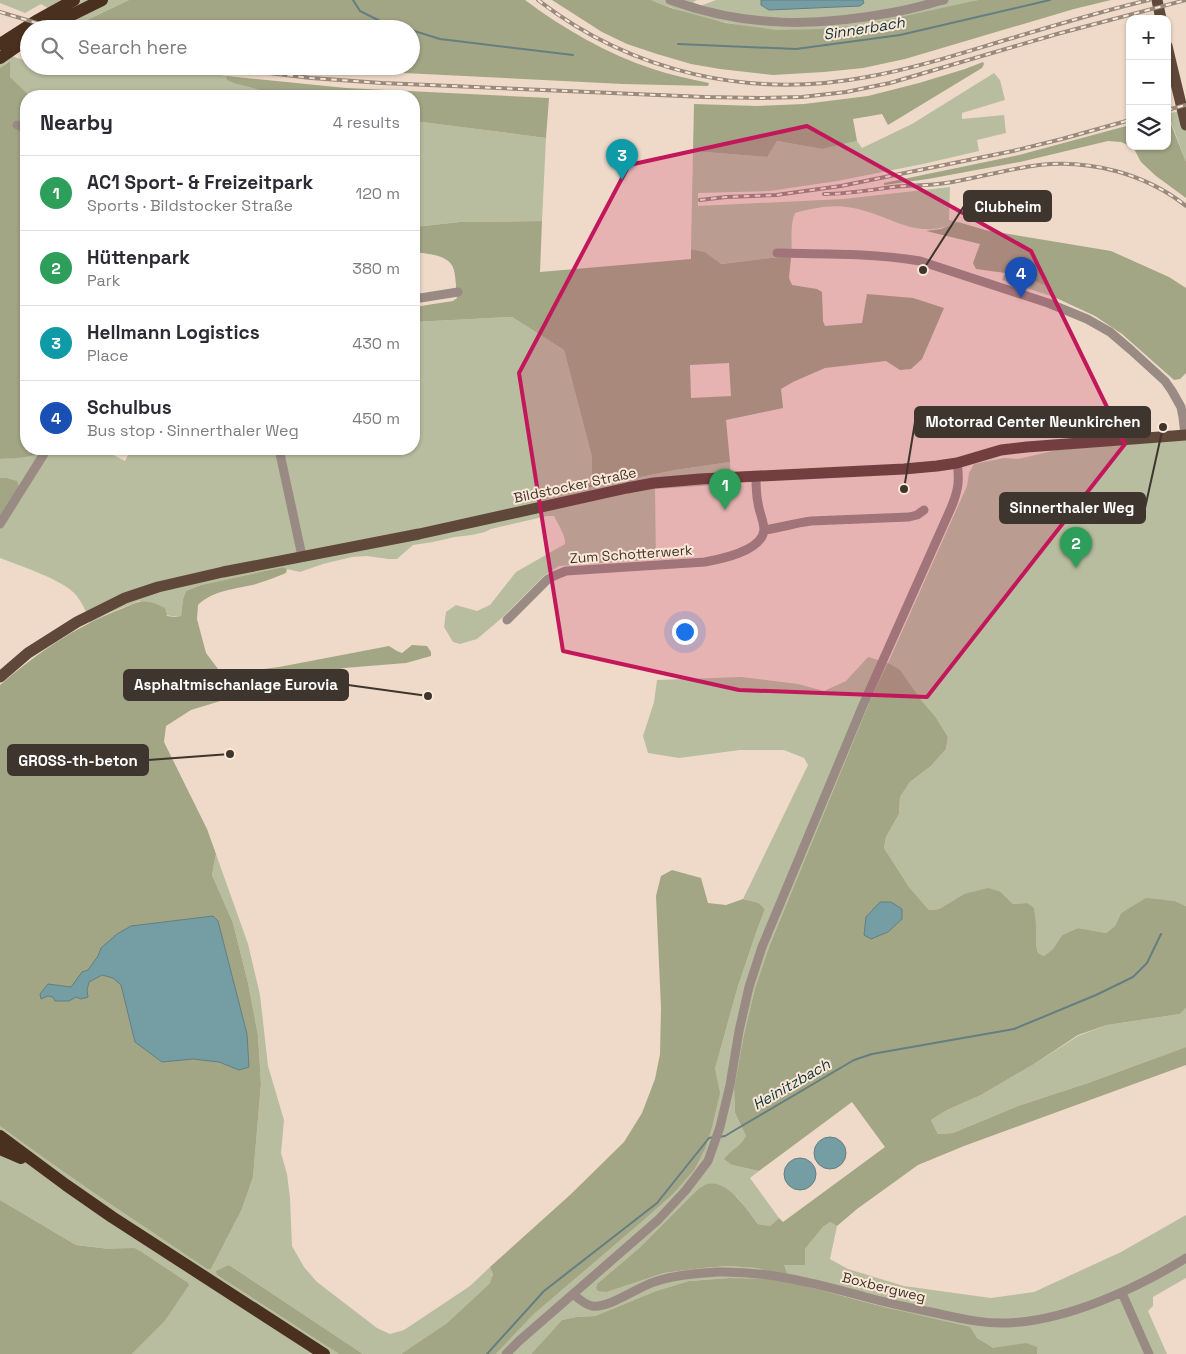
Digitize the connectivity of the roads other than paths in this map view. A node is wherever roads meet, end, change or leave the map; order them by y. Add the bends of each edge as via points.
1 (74, 0) edge
2 (102, 0) edge
3 (670, 0) edge
4 (944, 0) edge
5 (1156, 0) edge
6 (1160, 15) edge
7 (36, 20) edge
8 (61, 20) edge
9 (20, 31) edge
10 (0, 44) edge
11 (20, 44) edge
12 (0, 58) edge
13 (1170, 60) edge
14 (17, 125) dead end
15 (1186, 125) edge
16 (20, 126) edge
17 (777, 253) dead end
18 (458, 292) dead end
19 (420, 297) edge
20 (1185, 435) edge
21 (44, 455) edge
22 (280, 455) edge
23 (956, 463) junction
24 (756, 476) junction
25 (924, 510) dead end
26 (0, 524) edge
27 (764, 530) junction
28 (302, 556) junction
29 (507, 620) dead end
30 (0, 677) edge
31 (0, 1136) edge
32 (0, 1149) edge
33 (37, 1164) junction
34 (1186, 1258) edge
35 (1122, 1293) junction
36 (573, 1294) junction
37 (324, 1354) edge
38 (506, 1354) edge
39 (1149, 1354) edge

1 - 7 highway
2 - 8 highway
3 - 4 street via 690,8 748,20 789,24 839,21 897,12
5 - 6 main road
9 - 10 highway
11 - 12 highway
13 - 15 main road
14 - 16 street
17 - 20 street via 920,261 1087,319 1110,332 1165,381 1180,407
18 - 19 street
20 - 23 main road, Bildstocker Straße via 1001,450
21 - 26 street
22 - 28 street
23 - 24 main road, Bildstocker Straße via 904,469
23 - 36 street via 959,483 956,496 863,705 762,947 749,987 720,1127 708,1161 658,1220
24 - 27 street
24 - 28 main road, Bildstocker Straße via 654,483
25 - 27 street via 909,517 811,521
27 - 29 street, Zum Schotterwerk via 762,538 755,544 728,558 556,574
28 - 30 main road, Bildstocker Straße via 185,580 125,598 48,640
31 - 33 highway
32 - 33 highway
33 - 37 highway via 112,1217
34 - 35 street, Boxbergweg
35 - 36 street, Boxbergweg via 1042,1320 1006,1323 972,1321 805,1281 756,1273 714,1272 655,1281 602,1306 583,1303
35 - 39 street
36 - 38 street

